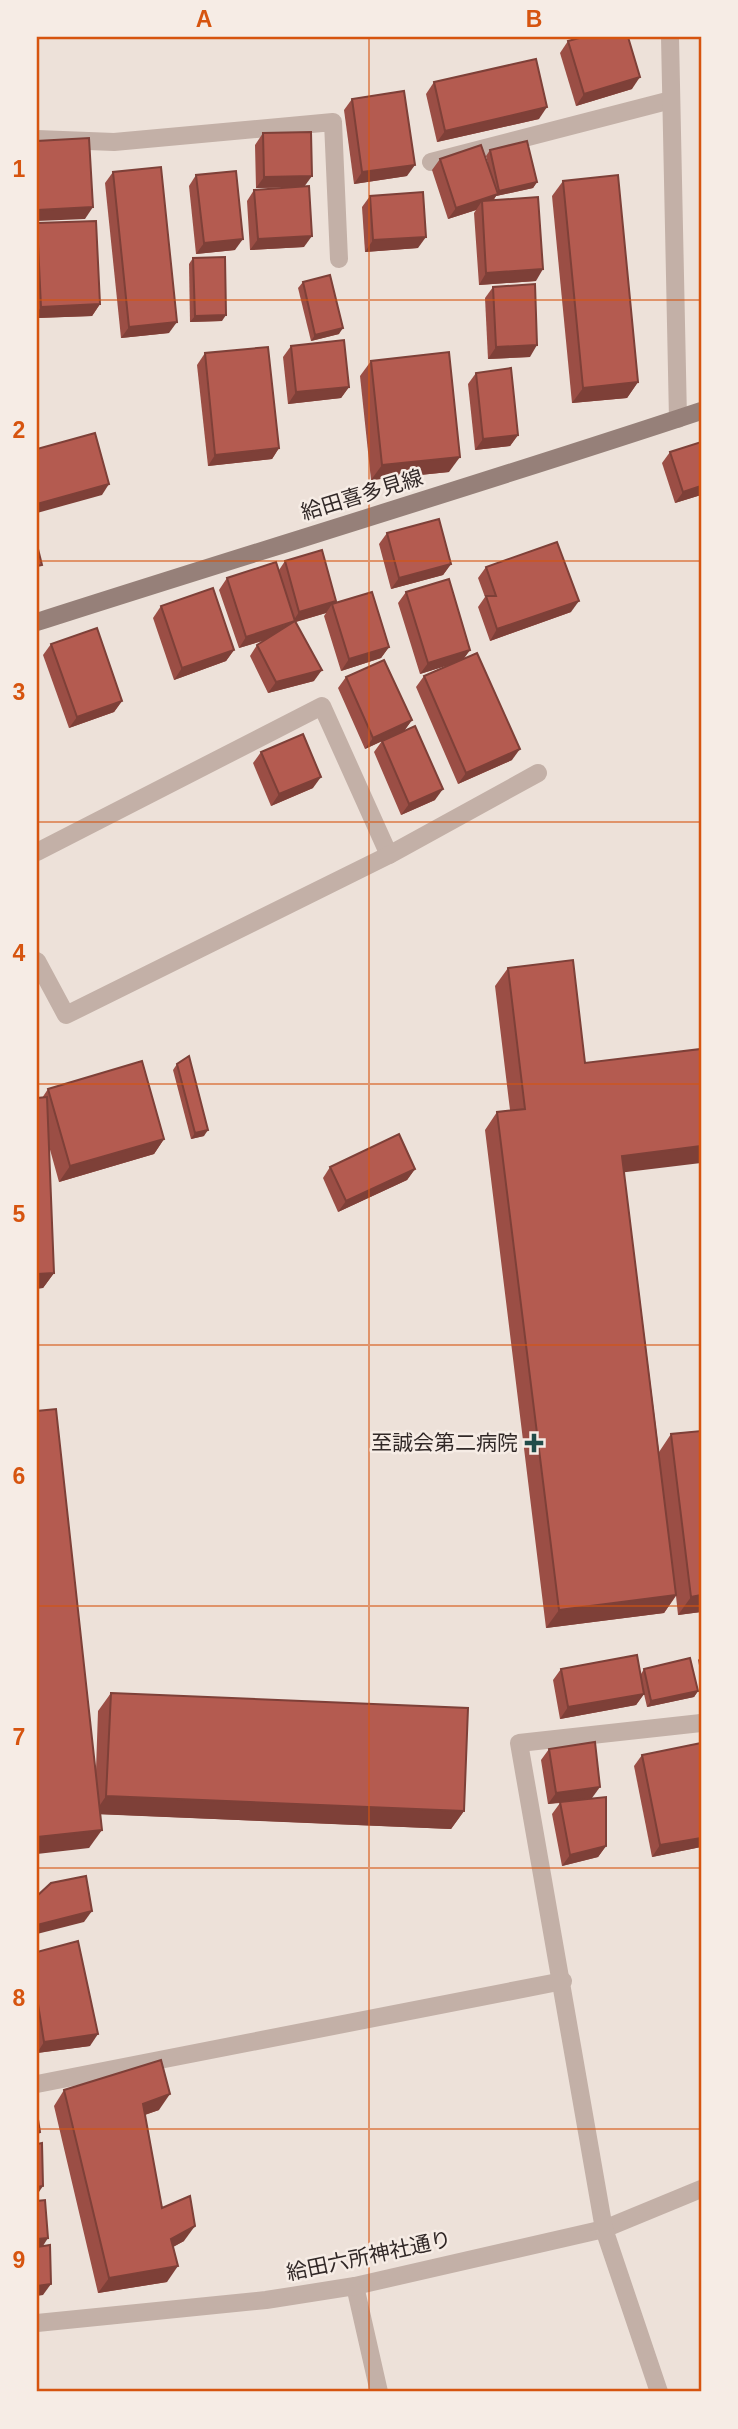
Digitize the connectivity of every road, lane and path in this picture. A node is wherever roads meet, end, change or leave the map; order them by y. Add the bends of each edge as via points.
1 (670, 37) edge
2 (671, 100) junction
3 (37, 139) edge
4 (431, 162) dead end
5 (339, 259) dead end
6 (701, 411) edge
7 (678, 419) junction
8 (37, 622) edge
9 (538, 773) dead end
10 (37, 852) edge
11 (389, 855) junction
12 (37, 961) edge
13 (701, 1723) edge
14 (563, 1981) junction
15 (37, 2084) edge
16 (701, 2189) edge
17 (604, 2229) junction
18 (355, 2286) junction
19 (37, 2323) edge
20 (379, 2392) edge
21 (659, 2392) edge

1 - 2 street
2 - 4 street
2 - 7 street
3 - 5 street via 114,142 333,122
6 - 7 street, 給田喜多見線
7 - 8 street, 給田喜多見線
9 - 11 street
10 - 11 street via 322,706
11 - 12 street via 66,1015
13 - 14 street via 519,1743
14 - 15 street
14 - 17 street
16 - 17 street, 給田六所神社通り
17 - 18 street, 給田六所神社通り
17 - 21 street
18 - 19 street, 給田六所神社通り via 266,2300
18 - 20 street

